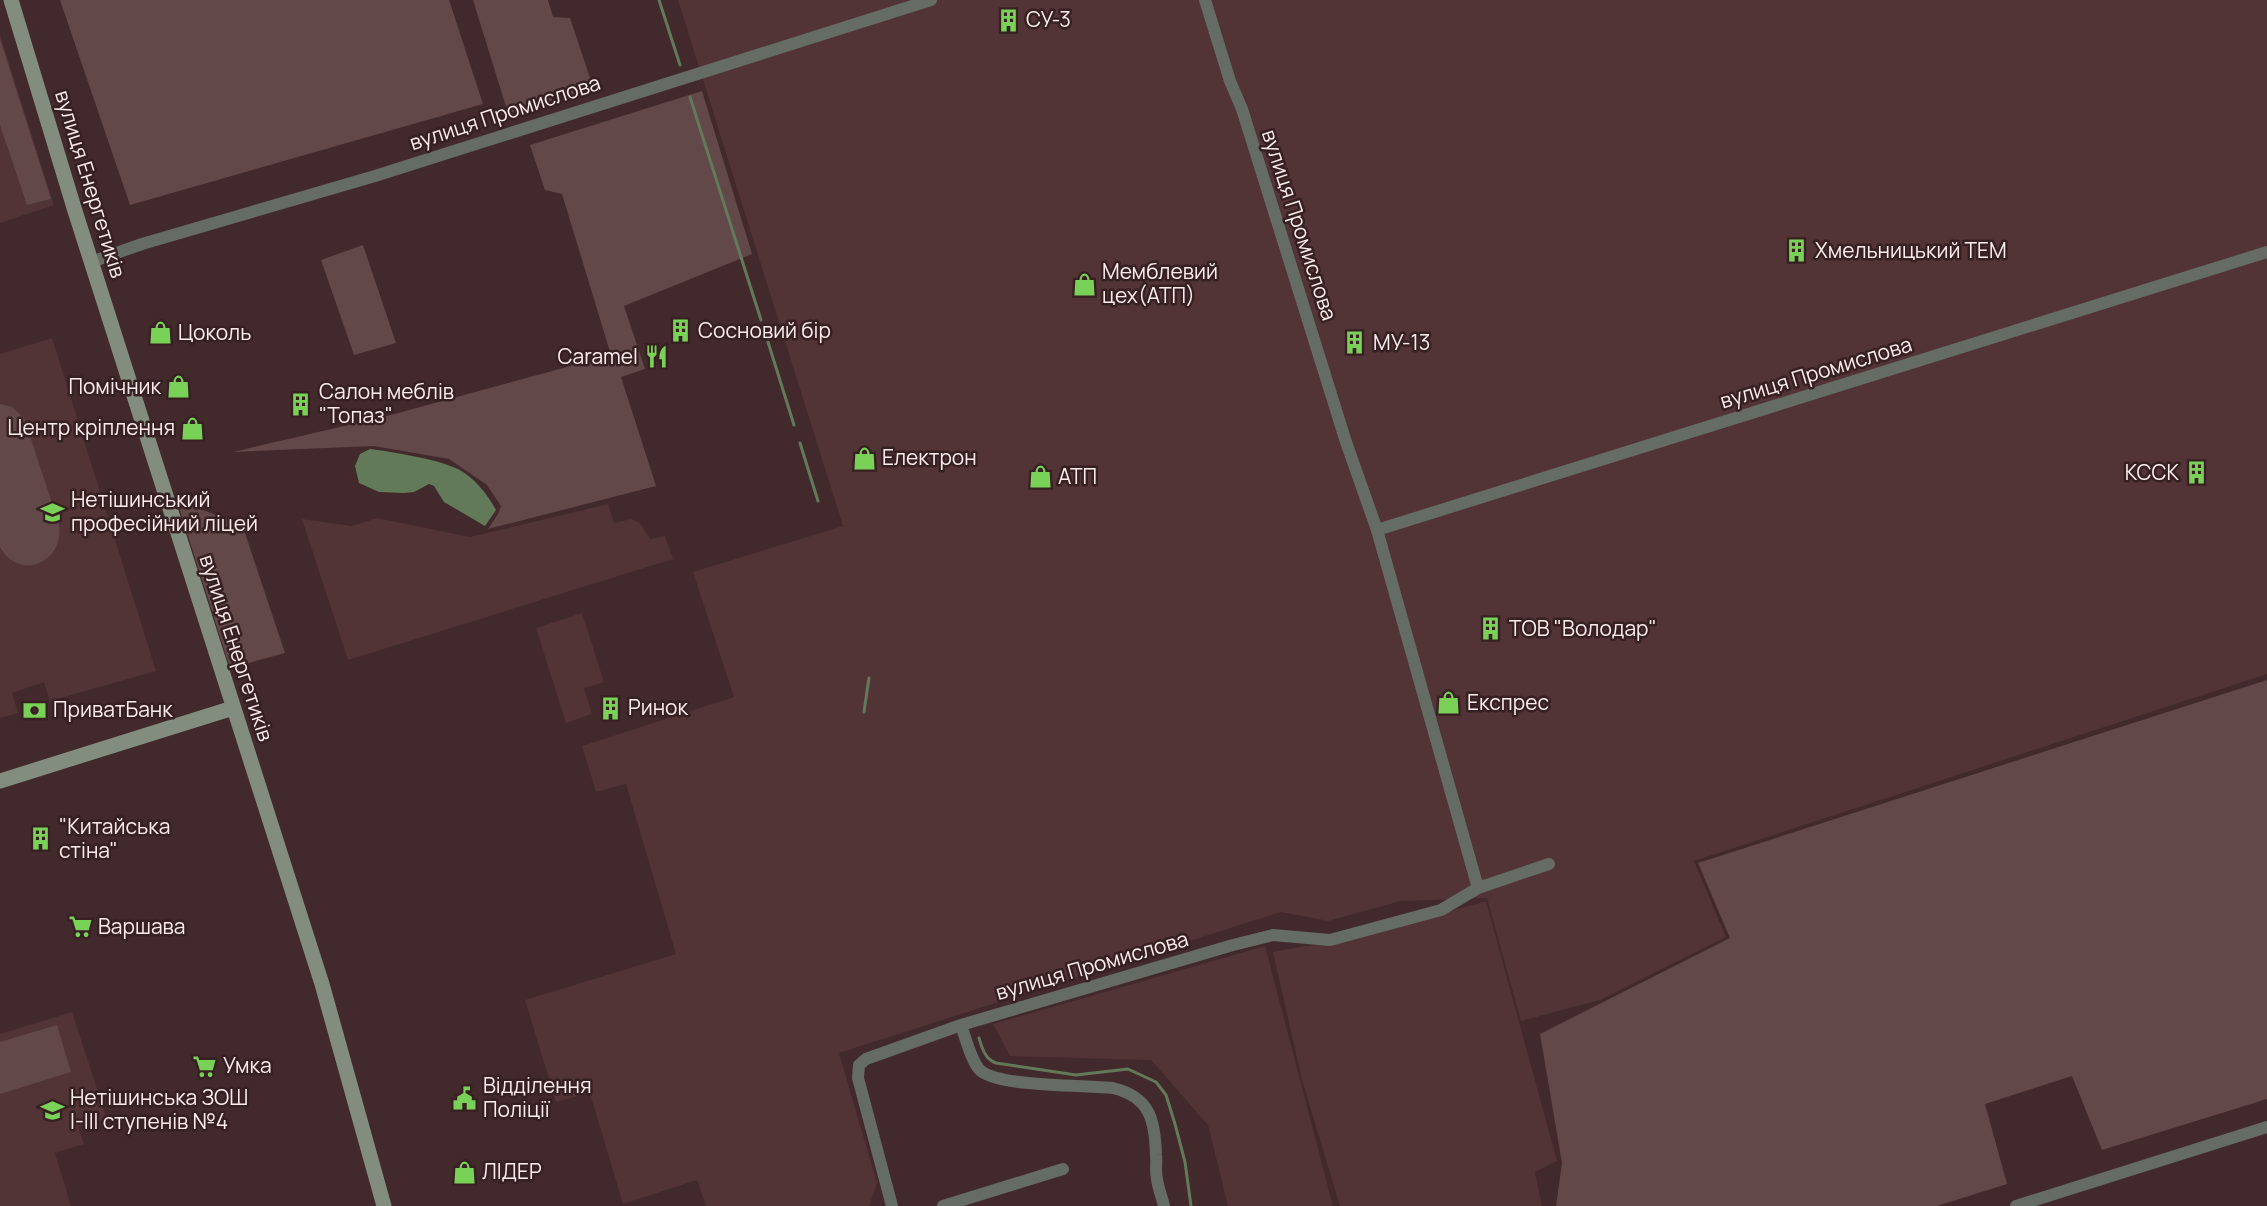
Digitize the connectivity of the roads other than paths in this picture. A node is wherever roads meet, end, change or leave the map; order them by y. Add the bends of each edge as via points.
1 (11, 0) edge
2 (931, 0) edge
3 (1205, 0) edge
4 (2267, 252) edge
5 (91, 262) junction
6 (1377, 530) junction
7 (233, 708) junction
8 (0, 781) edge
9 (1549, 864) dead end
10 (1478, 888) junction
11 (961, 1025) junction
12 (2267, 1126) edge
13 (1064, 1169) dead end
14 (384, 1206) edge
15 (892, 1206) edge
16 (943, 1206) edge
17 (1164, 1206) edge
18 (2016, 1206) edge

1 - 5 main road, вулиця Енергетиків
2 - 5 street, вулиця Промислова
3 - 6 street, вулиця Промислова
4 - 6 street, вулиця Промислова
5 - 7 main road, вулиця Енергетиків
6 - 10 street, вулиця Промислова
7 - 8 main road
7 - 14 main road, вулиця Енергетиків via 322,984
9 - 10 street, вулиця Промислова
10 - 11 street, вулиця Промислова via 1441,910 1330,940 1273,935
11 - 15 street, вулиця Промислова via 870,1057 858,1069
11 - 17 street via 976,1065 989,1075 1113,1088 1138,1098 1145,1105 1153,1130 1156,1178
12 - 18 street
13 - 16 street

